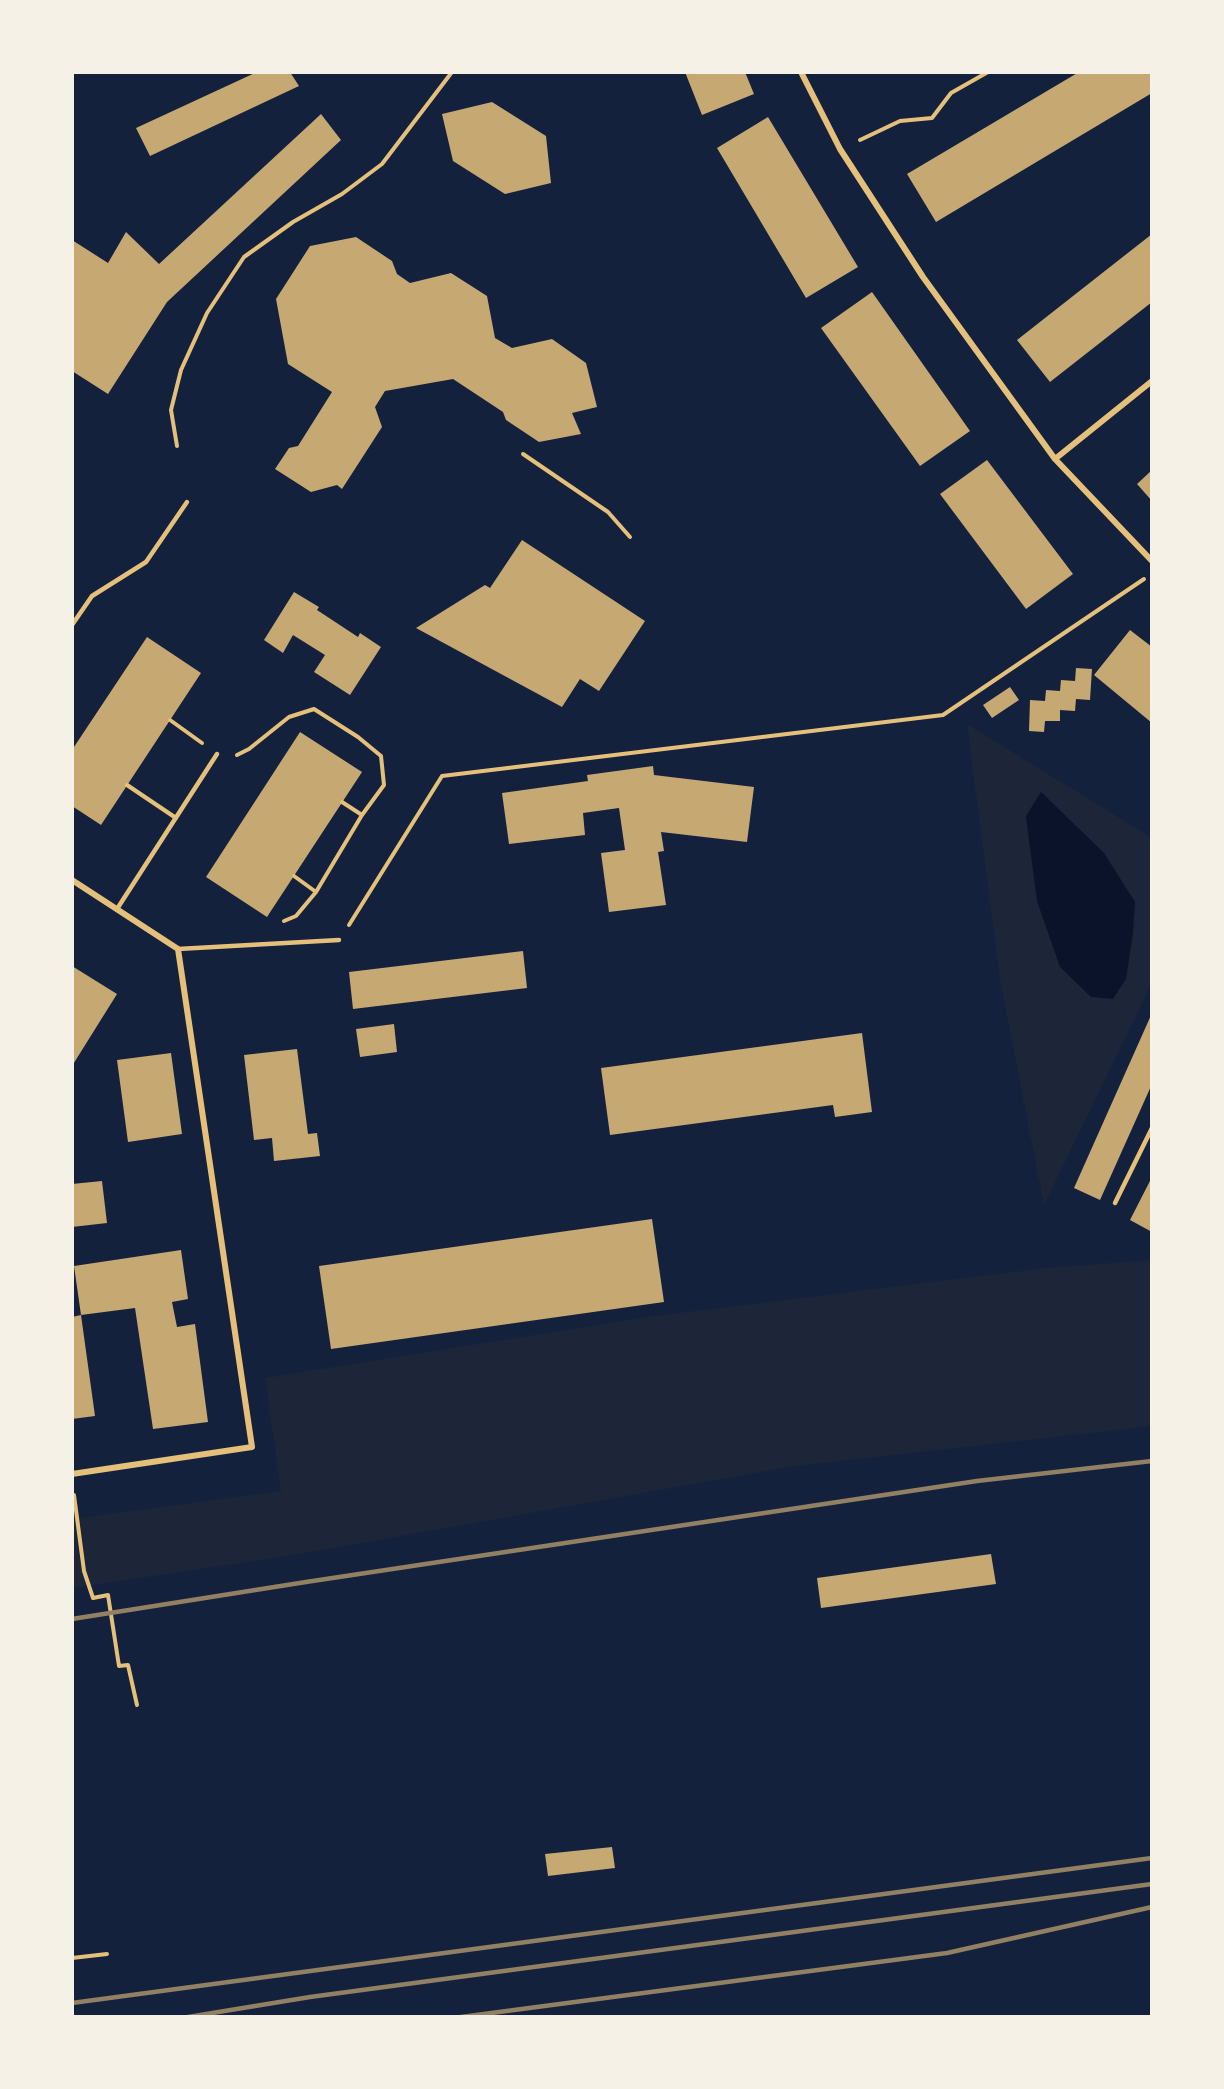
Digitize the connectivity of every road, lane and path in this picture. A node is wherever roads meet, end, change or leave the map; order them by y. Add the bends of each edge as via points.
1 (452, 72) edge
2 (801, 72) edge
3 (988, 72) edge
4 (840, 149) junction
5 (1152, 381) edge
6 (177, 446) dead end
7 (523, 454) dead end
8 (1055, 459) junction
9 (187, 502) dead end
10 (630, 537) dead end
11 (1152, 561) edge
12 (1152, 574) edge
13 (72, 625) edge
14 (170, 720) dead end
15 (217, 754) junction
16 (127, 785) dead end
17 (342, 802) dead end
18 (362, 815) junction
19 (176, 818) junction
20 (294, 876) dead end
21 (72, 880) edge
22 (316, 892) junction
23 (117, 909) junction
24 (276, 924) dead end
25 (339, 940) joint
26 (178, 949) junction
27 (1152, 1128) edge
28 (1115, 1203) dead end
29 (72, 1474) edge
30 (74, 1493) dead end
31 (137, 1705) dead end
32 (72, 1924) edge
33 (72, 1929) edge
34 (107, 1954) dead end
35 (72, 1958) edge

1 - 6 path via 382,165 244,257 207,313 182,370 171,410
2 - 4 street
3 - 4 path via 951,93 932,118 900,121
4 - 8 street via 923,277
5 - 8 street
7 - 10 path via 608,512
8 - 11 street
9 - 13 lane via 146,562 92,596
12 - 25 path via 943,715 442,776
14 - 15 path
15 - 18 path via 227,759 249,749 289,717 314,709 381,756 384,785
15 - 19 lane
16 - 19 lane
17 - 18 path
18 - 22 path
19 - 23 lane
20 - 22 path
21 - 23 street
22 - 24 path via 296,916
23 - 26 street
25 - 26 lane
26 - 29 street via 252,1447
27 - 28 lane
30 - 31 path via 84,1571 93,1598 108,1595 119,1666 128,1665
32 - 33 path
34 - 35 path

